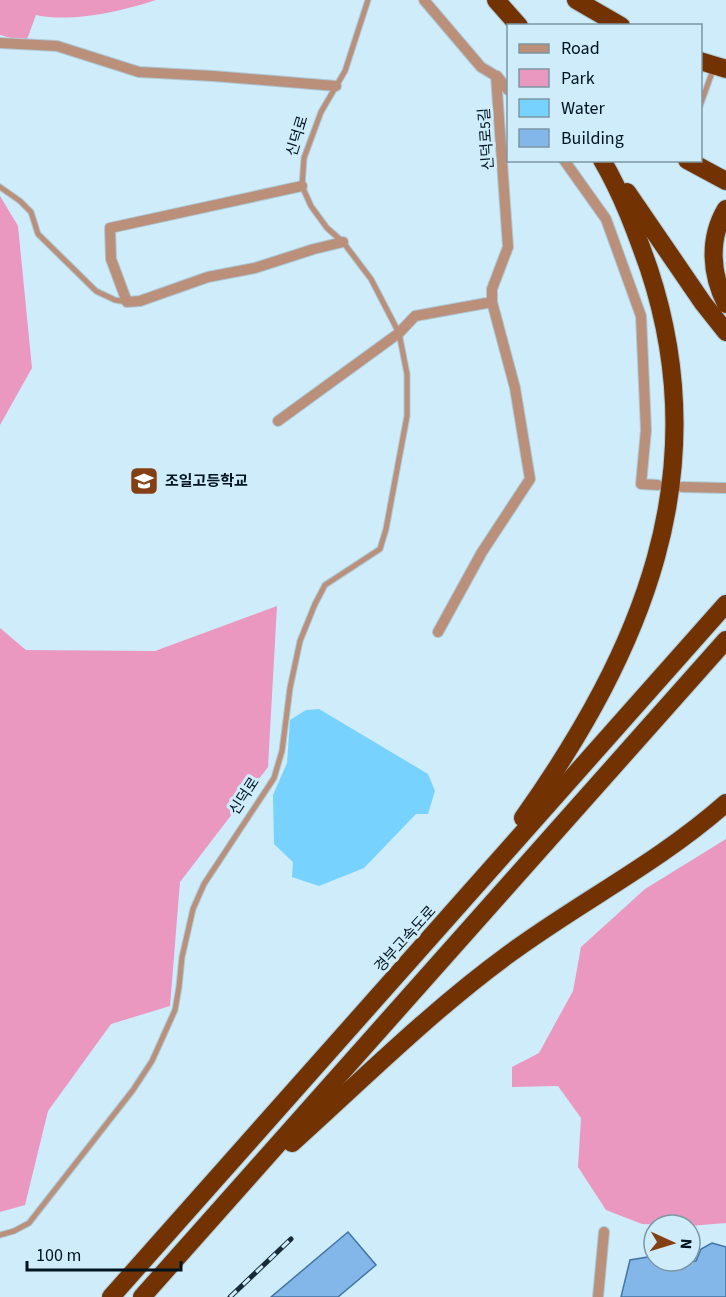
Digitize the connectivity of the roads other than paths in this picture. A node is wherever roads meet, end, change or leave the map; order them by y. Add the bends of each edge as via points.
1 (368, 0) edge
2 (424, 0) edge
3 (494, 0) edge
4 (576, 0) edge
5 (509, 24) edge
6 (517, 24) edge
7 (618, 24) edge
8 (0, 43) edge
9 (714, 65) edge
10 (496, 76) junction
11 (336, 86) junction
12 (507, 89) edge
13 (702, 100) edge
14 (565, 162) edge
15 (604, 162) edge
16 (604, 162) edge
17 (691, 162) edge
18 (726, 181) edge
19 (302, 186) junction
20 (0, 187) edge
21 (722, 217) edge
22 (343, 242) junction
23 (127, 302) junction
24 (492, 302) junction
25 (726, 304) edge
26 (726, 332) edge
27 (399, 333) junction
28 (278, 421) dead end
29 (658, 485) dead end
30 (682, 486) dead end
31 (726, 488) edge
32 (726, 604) edge
33 (438, 632) dead end
34 (726, 640) edge
35 (726, 803) edge
36 (726, 810) edge
37 (689, 834) junction
38 (460, 904) junction
39 (220, 1209) junction
40 (604, 1232) dead end
41 (0, 1235) edge
42 (111, 1297) edge
43 (142, 1297) edge
44 (598, 1297) edge

1 - 11 lane, 신덕로 via 345,71
2 - 10 street via 481,67
3 - 5 highway
3 - 6 highway
4 - 7 highway
8 - 11 street via 57,46 139,72
9 - 13 lane
10 - 12 street
10 - 24 street, 신덕로5길 via 508,247 492,290
11 - 19 lane, 신덕로 via 321,112 304,158
14 - 29 street via 606,219 641,316 646,430 641,484
15 - 26 highway
16 - 38 highway via 644,255 669,348 674,431 666,524 643,602 599,699 546,786
17 - 18 highway
19 - 22 lane, 신덕로 via 327,228
19 - 23 street via 110,228 111,259
20 - 23 lane via 31,212 38,234 96,291
21 - 25 highway via 714,248 715,271
22 - 23 street
22 - 27 lane, 신덕로 via 371,279
24 - 27 street via 415,316
24 - 33 street via 515,388 530,480 482,552
27 - 28 street
27 - 41 lane, 신덕로 via 407,374 407,416 380,549 325,585 315,603 300,641 274,778 204,884 182,957 175,1010 152,1061 29,1223
30 - 31 street
32 - 38 highway, 경부고속도로
34 - 39 highway
35 - 37 highway
36 - 37 highway
37 - 39 highway via 545,928 476,979
38 - 42 highway, 경부고속도로
39 - 43 highway
40 - 44 street

